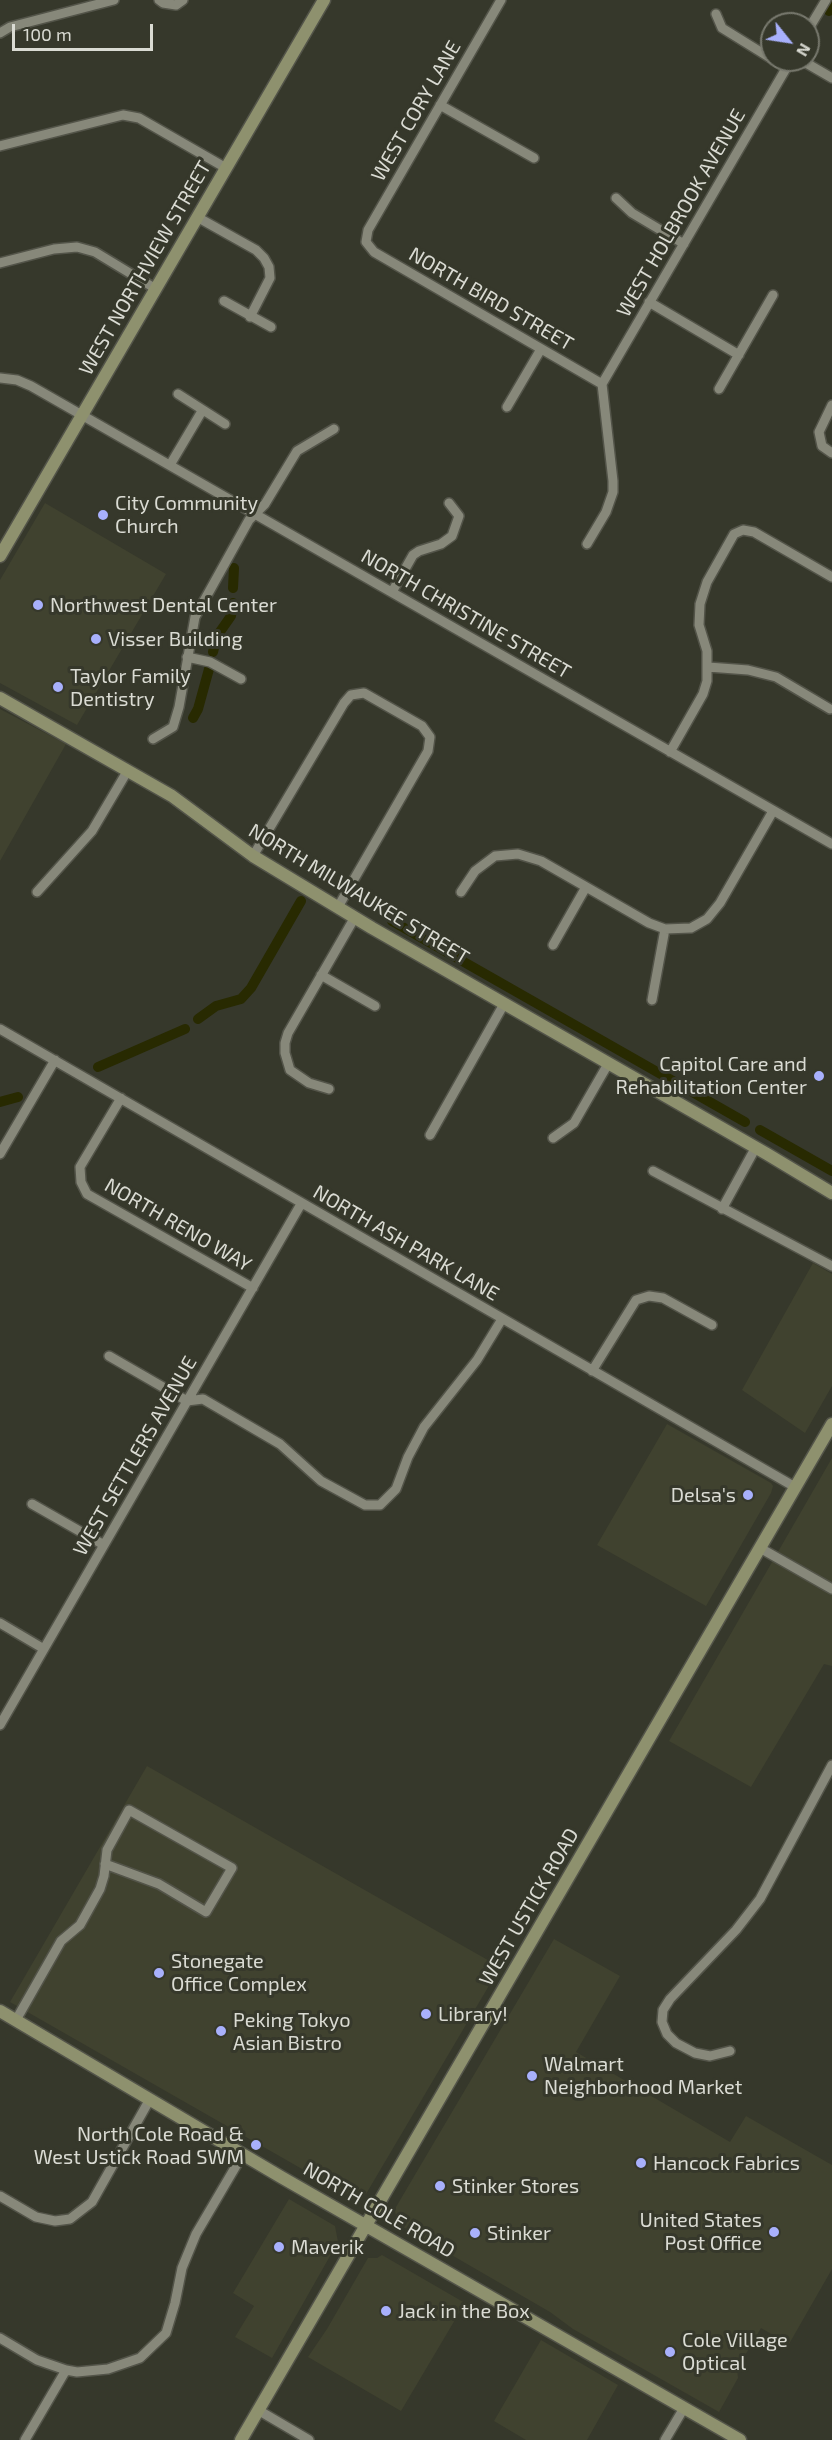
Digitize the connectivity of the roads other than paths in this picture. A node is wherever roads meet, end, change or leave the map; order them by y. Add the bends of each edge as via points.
1 (114, 0) edge
2 (159, 0) edge
3 (183, 0) edge
4 (324, 0) edge
5 (501, 0) edge
6 (716, 14) dead end
7 (0, 33) edge
8 (760, 52) edge
9 (783, 72) edge
10 (440, 105) junction
11 (0, 146) edge
12 (534, 158) dead end
13 (226, 168) junction
14 (616, 198) dead end
15 (197, 217) junction
16 (366, 242) joint
17 (684, 244) junction
18 (0, 263) edge
19 (156, 289) junction
20 (773, 295) dead end
21 (224, 301) dead end
22 (649, 302) junction
23 (250, 317) junction
24 (271, 327) dead end
25 (541, 349) junction
26 (739, 355) junction
27 (0, 378) edge
28 (602, 384) junction
29 (719, 388) dead end
30 (178, 394) dead end
31 (832, 405) edge
32 (507, 407) dead end
33 (202, 411) junction
34 (82, 415) junction
35 (225, 424) dead end
36 (334, 429) dead end
37 (832, 453) edge
38 (170, 465) junction
39 (448, 503) dead end
40 (255, 514) junction
41 (587, 544) dead end
42 (0, 556) edge
43 (832, 577) edge
44 (392, 592) junction
45 (187, 657) junction
46 (708, 667) junction
47 (241, 679) dead end
48 (0, 698) edge
49 (830, 708) dead end
50 (153, 739) dead end
51 (670, 752) junction
52 (128, 770) junction
53 (773, 811) junction
54 (832, 844) edge
55 (253, 856) junction
56 (586, 887) junction
57 (37, 892) dead end
58 (461, 892) dead end
59 (338, 907) junction
60 (355, 917) junction
61 (665, 929) junction
62 (553, 945) dead end
63 (321, 975) junction
64 (652, 1000) dead end
65 (504, 1004) junction
66 (375, 1006) dead end
67 (0, 1029) edge
68 (55, 1060) junction
69 (608, 1064) junction
70 (329, 1089) dead end
71 (121, 1098) junction
72 (430, 1135) dead end
73 (553, 1138) dead end
74 (756, 1148) junction
75 (0, 1154) edge
76 (653, 1170) dead end
77 (832, 1193) edge
78 (301, 1204) junction
79 (722, 1209) junction
80 (832, 1266) edge
81 (253, 1288) junction
82 (501, 1319) junction
83 (711, 1325) dead end
84 (109, 1356) dead end
85 (592, 1371) junction
86 (187, 1401) junction
87 (832, 1424) edge
88 (795, 1487) junction
89 (32, 1504) dead end
90 (104, 1545) junction
91 (760, 1548) junction
92 (832, 1589) edge
93 (0, 1623) edge
94 (44, 1649) junction
95 (0, 1725) edge
96 (832, 1765) edge
97 (105, 1864) junction
98 (0, 2012) edge
99 (15, 2020) junction
100 (730, 2051) dead end
101 (150, 2099) junction
102 (243, 2154) junction
103 (0, 2196) edge
104 (366, 2225) junction
105 (0, 2338) edge
106 (66, 2370) junction
107 (684, 2408) junction
108 (258, 2410) junction
109 (26, 2440) edge
110 (241, 2440) edge
111 (309, 2440) edge
112 (665, 2440) edge
113 (740, 2440) edge

1 - 7 street
2 - 3 street via 176,5
4 - 13 main road, WEST NORTHVIEW STREET
5 - 10 street, WEST CORY LANE
6 - 8 street via 722,28
9 - 17 street, WEST HOLBROOK AVENUE
10 - 12 street
10 - 16 street, WEST CORY LANE via 368,230
11 - 13 street via 123,115 139,118
13 - 15 main road, WEST NORTHVIEW STREET
14 - 17 street via 632,213
15 - 19 main road, WEST NORTHVIEW STREET
15 - 23 street via 256,250 269,267 270,278
16 - 25 street, NORTH BIRD STREET via 374,252
17 - 22 street, WEST HOLBROOK AVENUE
18 - 19 street via 77,247 96,252
19 - 34 main road, WEST NORTHVIEW STREET
20 - 26 street
21 - 23 street
22 - 26 street
22 - 28 street, WEST HOLBROOK AVENUE
23 - 24 street
25 - 28 street, NORTH BIRD STREET
25 - 32 street
26 - 29 street
27 - 34 street, NORTH CHRISTINE STREET via 31,386
28 - 41 street via 613,492
30 - 33 street
31 - 37 street via 822,423 819,440
33 - 35 street
33 - 38 street
34 - 38 street, NORTH CHRISTINE STREET
34 - 42 main road, WEST NORTHVIEW STREET
36 - 40 street via 297,451
38 - 40 street, NORTH CHRISTINE STREET
39 - 44 street via 459,516 452,536 413,555
40 - 44 street, NORTH CHRISTINE STREET
40 - 45 street via 198,610
43 - 46 street via 754,532 743,530 734,534 707,582 700,604 699,625
44 - 51 street, NORTH CHRISTINE STREET
45 - 47 street via 210,662
45 - 50 street via 173,727
46 - 49 street via 776,677
46 - 51 street via 703,694
48 - 52 main road, NORTH MILWAUKEE STREET
51 - 53 street, NORTH CHRISTINE STREET
52 - 55 main road, NORTH MILWAUKEE STREET via 190,807
52 - 57 street via 92,831
53 - 54 street, NORTH CHRISTINE STREET
53 - 61 street via 707,919 691,928
55 - 59 main road, NORTH MILWAUKEE STREET
55 - 59 street via 351,695 364,693 422,726 430,737 428,752
56 - 58 street via 541,861 518,854 495,856 476,871
56 - 61 street
56 - 62 street
59 - 60 main road, NORTH MILWAUKEE STREET
60 - 63 street
60 - 65 main road, NORTH MILWAUKEE STREET
61 - 64 street
63 - 66 street
63 - 70 street via 288,1032 285,1053 290,1070 298,1077
65 - 69 main road, NORTH MILWAUKEE STREET
65 - 72 street
67 - 68 street, NORTH ASH PARK LANE
68 - 71 street, NORTH ASH PARK LANE
68 - 75 street
69 - 73 street via 574,1123
69 - 74 main road, NORTH MILWAUKEE STREET
71 - 78 street, NORTH ASH PARK LANE
71 - 81 street, NORTH RENO WAY via 80,1167 87,1194
74 - 77 main road, NORTH MILWAUKEE STREET
74 - 79 street
76 - 79 street
78 - 81 street, WEST SETTLERS AVENUE
78 - 82 street, NORTH ASH PARK LANE
79 - 80 street
81 - 86 street, WEST SETTLERS AVENUE
82 - 85 street, NORTH ASH PARK LANE
82 - 86 street via 477,1360 424,1427 396,1489 380,1505 365,1505 321,1481 280,1444 203,1399
83 - 85 street via 663,1298 649,1296 636,1300
84 - 86 street
85 - 88 street, NORTH ASH PARK LANE
86 - 90 street, WEST SETTLERS AVENUE
87 - 88 main road, WEST USTICK ROAD
88 - 91 main road, WEST USTICK ROAD
89 - 90 street
90 - 94 street, WEST SETTLERS AVENUE
91 - 92 street
91 - 104 main road, WEST USTICK ROAD
93 - 94 street
94 - 95 street, WEST SETTLERS AVENUE
96 - 100 street via 760,1899 663,2010 664,2028 676,2043 710,2056
97 - 97 street via 106,1850 129,1810 232,1868 206,1912 159,1884
97 - 99 street via 100,1889 80,1925 61,1941
98 - 99 main road, NORTH COLE ROAD
99 - 101 main road, NORTH COLE ROAD
101 - 102 main road, NORTH COLE ROAD
101 - 103 street via 92,2202 70,2219 36,2217
102 - 104 main road, NORTH COLE ROAD
102 - 106 street via 196,2234 182,2268 166,2333 140,2358 108,2369
104 - 107 main road, NORTH COLE ROAD
104 - 108 main road, WEST USTICK ROAD
105 - 106 street via 37,2360
106 - 109 street
107 - 112 street
107 - 113 main road, NORTH COLE ROAD
108 - 110 main road, WEST USTICK ROAD
108 - 111 street

